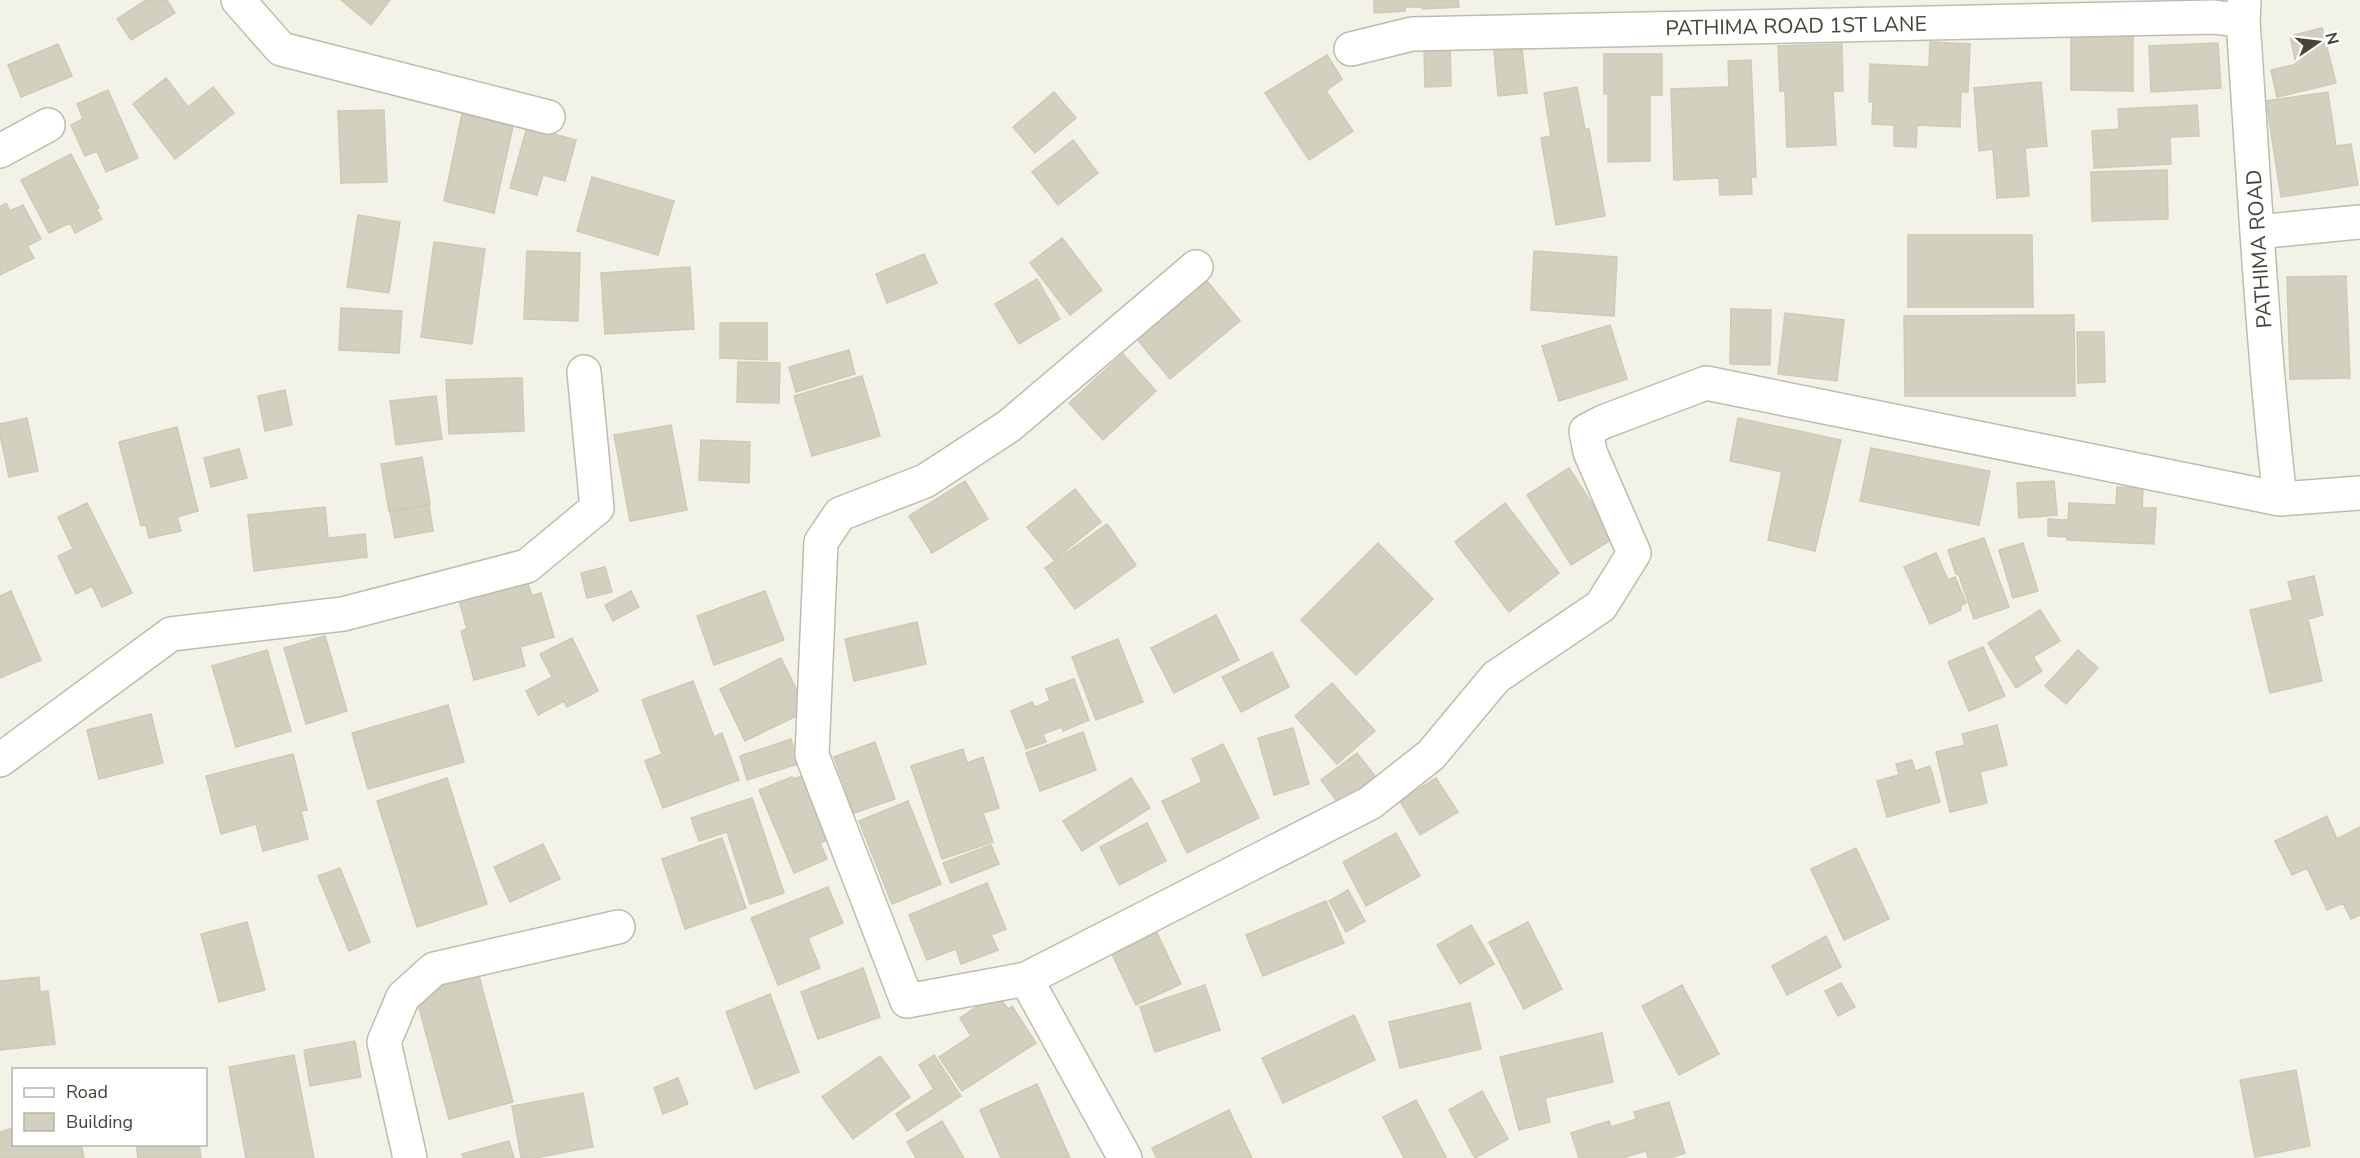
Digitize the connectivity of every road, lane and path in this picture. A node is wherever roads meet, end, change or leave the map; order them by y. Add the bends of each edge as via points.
1 (238, 0) edge
2 (2243, 11) edge
3 (1351, 49) dead end
4 (548, 117) dead end
5 (48, 125) dead end
6 (0, 151) edge
7 (2360, 222) edge
8 (2257, 232) junction
9 (1196, 267) dead end
10 (584, 372) dead end
11 (2360, 493) edge
12 (2280, 499) junction
13 (0, 760) edge
14 (618, 927) dead end
15 (1026, 979) junction
16 (410, 1158) edge
17 (1125, 1158) edge

1 - 4 street via 281,49
2 - 3 street, PATHIMA ROAD 1ST LANE via 2202,17 1412,34
2 - 8 street, PATHIMA ROAD
5 - 6 street
7 - 8 street
8 - 12 street, PATHIMA ROAD
9 - 15 street via 1009,426 925,481 840,514 821,542 812,755 907,1001
10 - 13 street via 597,508 527,566 343,614 171,634
11 - 12 street
12 - 15 street via 1706,383 1603,422 1586,431 1590,452 1634,553 1601,606 1496,677 1431,755 1370,803
14 - 16 street via 434,969 403,997 384,1042
15 - 17 street

